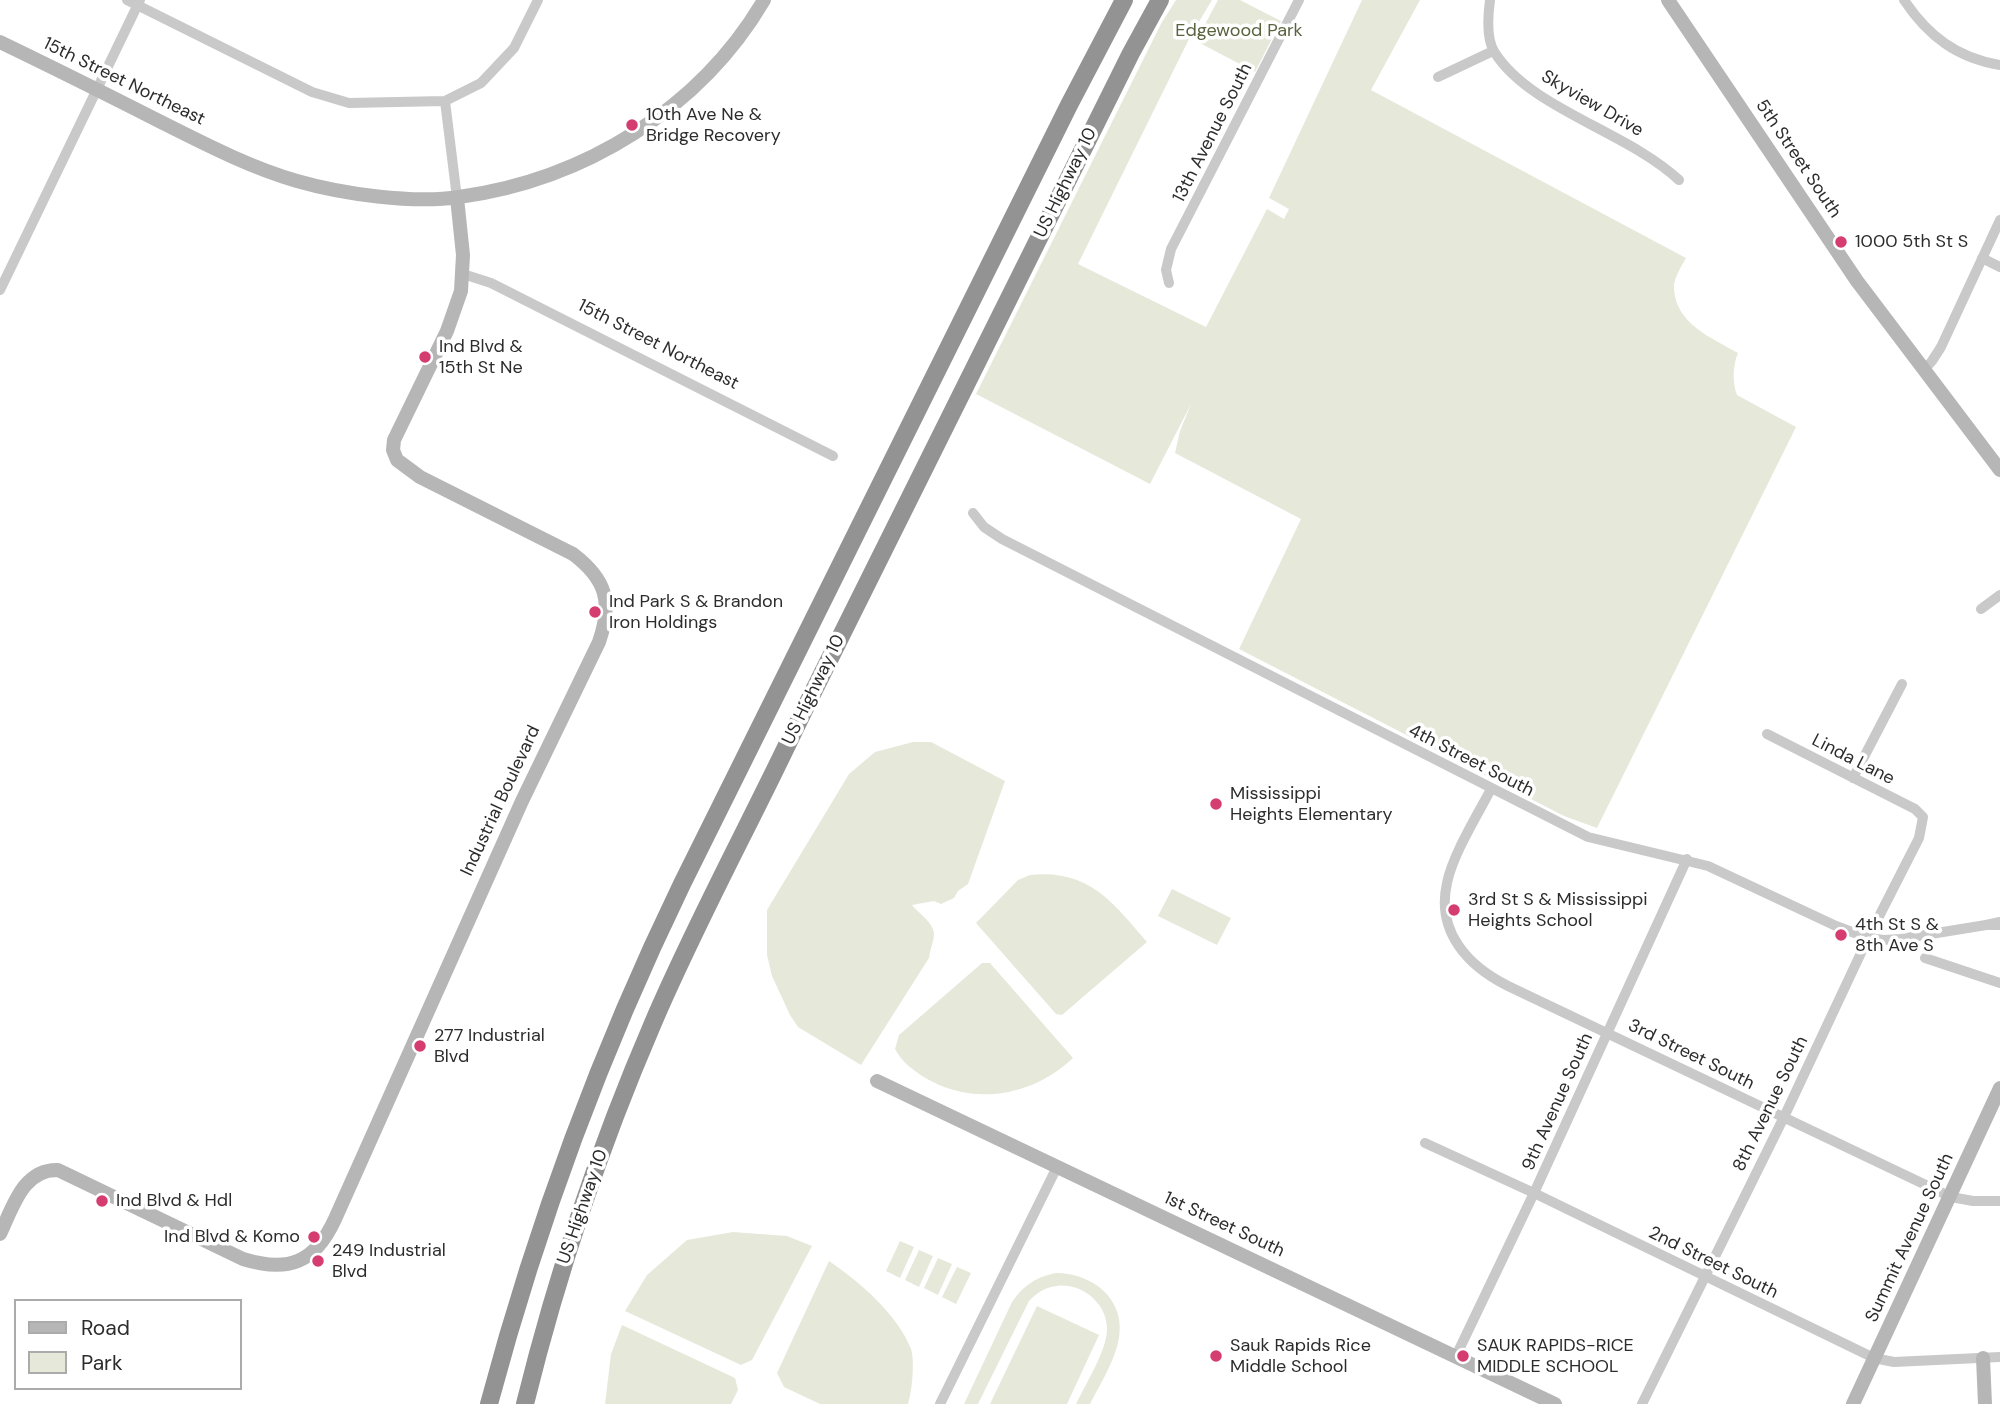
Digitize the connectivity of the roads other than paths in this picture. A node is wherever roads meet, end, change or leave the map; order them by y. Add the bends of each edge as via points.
1 (127, 0) edge
2 (538, 0) edge
3 (764, 0) edge
4 (1124, 0) edge
5 (1160, 0) edge
6 (1299, 0) edge
7 (1490, 0) edge
8 (1668, 0) edge
9 (1904, 0) edge
10 (139, 3) edge
11 (0, 42) edge
12 (1493, 51) junction
13 (2000, 65) edge
14 (1438, 77) dead end
15 (98, 90) junction
16 (445, 101) junction
17 (1679, 180) dead end
18 (457, 198) junction
19 (2000, 220) edge
20 (1982, 258) junction
21 (2000, 267) edge
22 (463, 274) junction
23 (1169, 283) dead end
24 (0, 290) edge
25 (1924, 370) junction
26 (833, 456) dead end
27 (2000, 470) edge
28 (973, 513) dead end
29 (2000, 596) edge
30 (1981, 610) dead end
31 (1902, 684) dead end
32 (1767, 734) dead end
33 (1853, 778) junction
34 (1491, 789) junction
35 (1923, 817) joint
36 (1687, 859) junction
37 (2000, 924) edge
38 (1868, 938) junction
39 (1925, 958) dead end
40 (2000, 983) edge
41 (1606, 1032) junction
42 (877, 1081) dead end
43 (2000, 1088) edge
44 (1784, 1117) junction
45 (1425, 1143) dead end
46 (1057, 1167) junction
47 (1534, 1193) junction
48 (1951, 1197) junction
49 (2000, 1200) edge
50 (0, 1234) edge
51 (1704, 1276) junction
52 (1455, 1356) junction
53 (2000, 1357) edge
54 (1874, 1358) junction
55 (1983, 1358) junction
56 (489, 1404) edge
57 (525, 1404) edge
58 (940, 1404) edge
59 (1555, 1404) edge
60 (1642, 1404) edge
61 (1853, 1404) edge
62 (1985, 1404) edge

1 - 10 street
2 - 16 street via 514,48 481,83
3 - 18 street, 15th Street Northeast via 716,65 627,139 532,182
4 - 56 highway, US Highway 10 via 664,921 580,1118 529,1266
5 - 57 highway, US Highway 10 via 911,490 654,1020 579,1216
6 - 23 street, 13th Avenue South via 1171,249 1166,270
7 - 12 street
8 - 25 street, 5th Street South via 1857,281
9 - 13 street via 1941,42 1979,61
10 - 15 street
10 - 16 street via 312,92 349,103
11 - 15 street, 15th Street Northeast
12 - 14 street
12 - 17 street, Skyview Drive via 1539,95 1647,154
15 - 18 street, 15th Street Northeast via 231,156 296,181 335,190
15 - 24 street
16 - 18 street, Industrial Boulevard
18 - 22 street, Industrial Boulevard
19 - 20 street
20 - 21 street
20 - 25 street via 1941,347
22 - 26 street, 15th Street Northeast via 491,283
22 - 50 street, Industrial Boulevard via 455,313 398,429 393,450 397,460 419,477 585,563 604,593 604,626 328,1236 300,1261 282,1267 263,1265 72,1175 45,1169 26,1182
25 - 27 street, 5th Street South
28 - 34 street, 4th Street South via 1002,539
29 - 30 street
31 - 33 street
32 - 33 street, Linda Lane
33 - 35 street, Linda Lane
34 - 36 street, 4th Street South via 1588,837
34 - 41 street, 3rd Street South via 1447,884 1445,909 1457,944 1492,978
35 - 38 street, 8th Avenue South via 1919,838
36 - 38 street, 4th Street South
36 - 41 street, 9th Avenue South
37 - 38 street, 4th Street South via 1900,939
38 - 44 street, 8th Avenue South
39 - 40 street
41 - 44 street, 3rd Street South
41 - 47 street, 9th Avenue South
42 - 46 street, 1st Street South
43 - 48 street, Summit Avenue South
44 - 48 street, 3rd Street South
44 - 51 street, 8th Avenue South
45 - 47 street, 2nd Street South
46 - 52 street, 1st Street South
46 - 58 street
47 - 51 street, 2nd Street South
47 - 52 street, 9th Avenue South
48 - 49 street, 3rd Street South
48 - 54 street, Summit Avenue South
51 - 54 street, 2nd Street South
51 - 60 street, 8th Avenue South
52 - 59 street, 1st Street South
53 - 55 street, 2nd Street South
54 - 55 street, 2nd Street South via 1894,1362
54 - 61 street, Summit Avenue South
55 - 62 street

